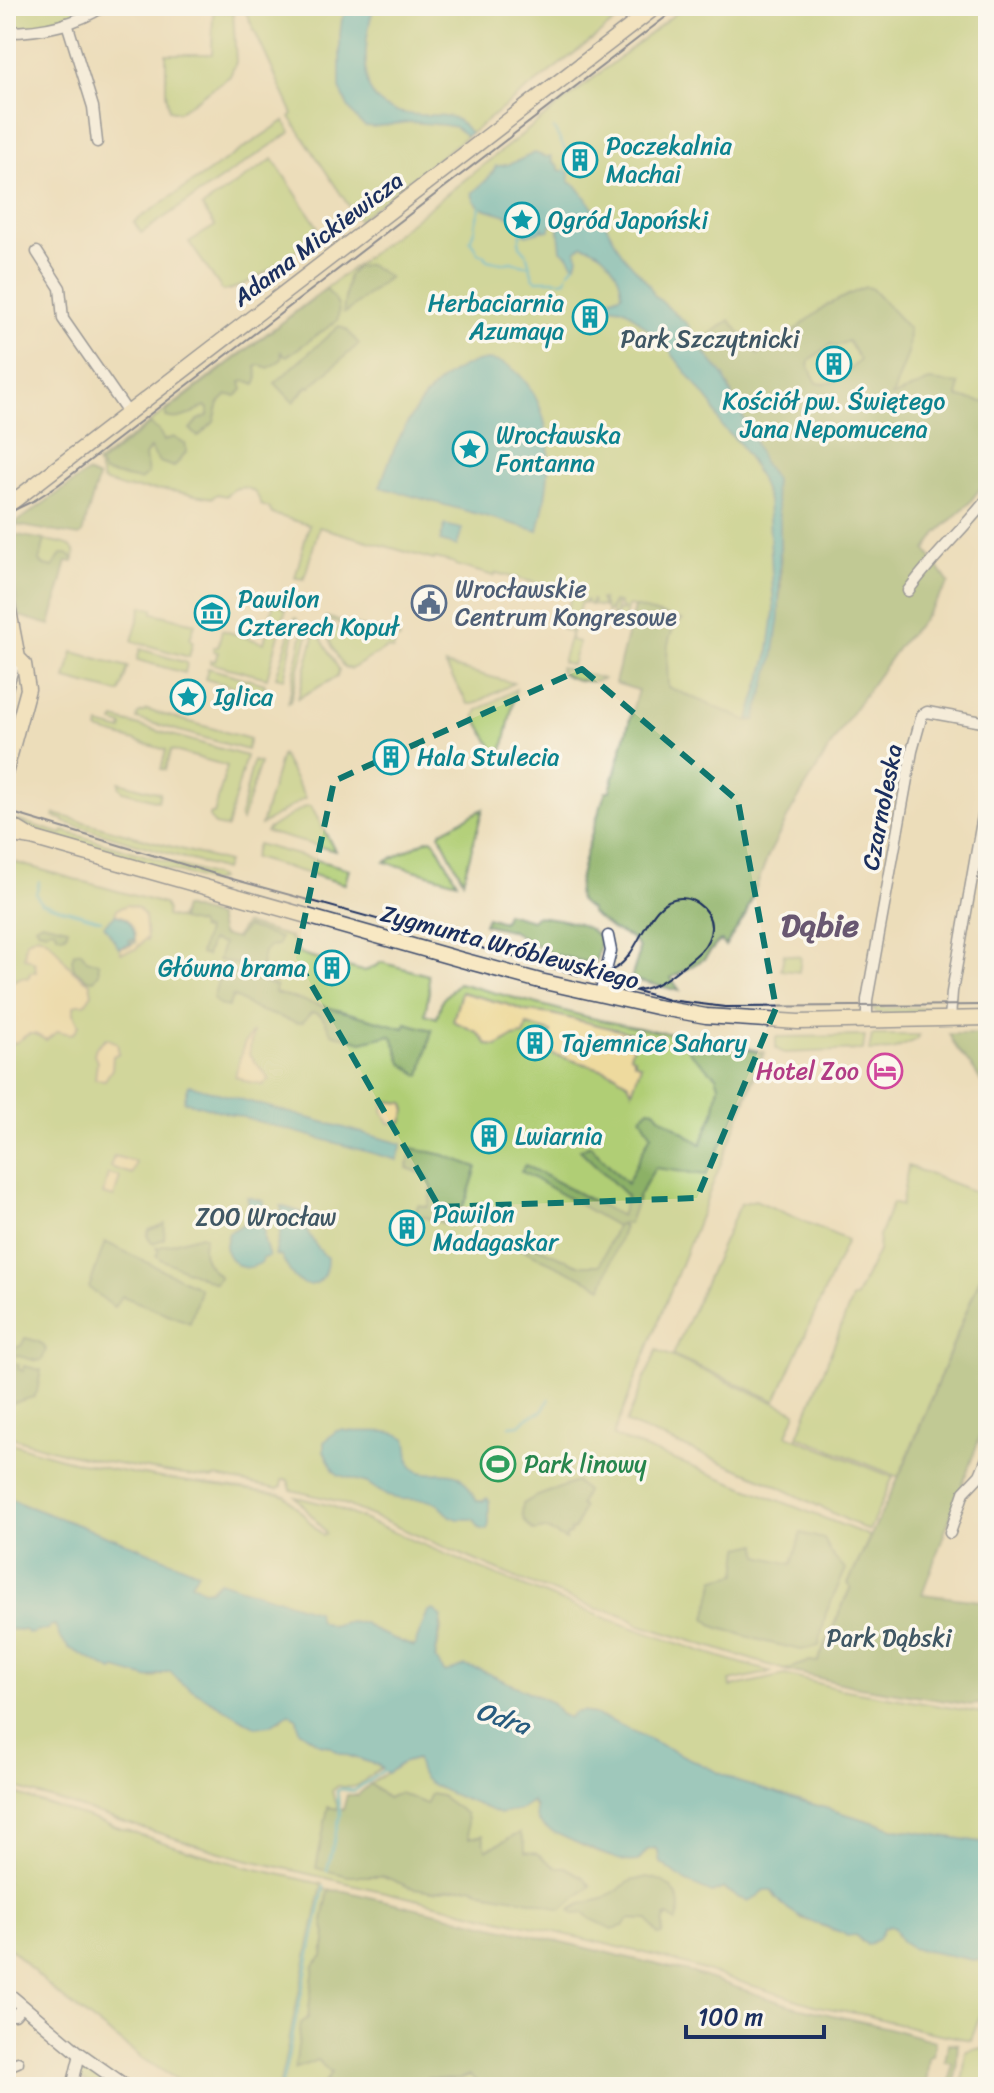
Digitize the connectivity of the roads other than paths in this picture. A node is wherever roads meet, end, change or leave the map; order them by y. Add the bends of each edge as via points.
1 (104, 6) edge
2 (657, 6) edge
3 (67, 23) junction
4 (6, 32) edge
5 (97, 142) dead end
6 (37, 252) dead end
7 (128, 413) junction
8 (988, 498) edge
9 (6, 507) edge
10 (908, 591) dead end
11 (6, 595) edge
12 (18, 658) junction
13 (6, 692) edge
14 (988, 723) edge
15 (6, 770) edge
16 (988, 787) edge
17 (6, 822) edge
18 (6, 834) edge
19 (32, 838) junction
20 (608, 936) dead end
21 (600, 994) junction
22 (988, 1018) edge
23 (950, 1019) junction
24 (867, 1021) junction
25 (988, 1456) edge
26 (950, 1533) dead end
27 (6, 1992) edge
28 (22, 2007) junction
29 (6, 2015) edge
30 (80, 2054) junction
31 (18, 2062) dead end
32 (6, 2067) edge
33 (72, 2087) edge
34 (127, 2087) edge

1 - 3 street
2 - 7 main road, Adama Mickiewicza
3 - 4 street
3 - 5 street via 93,107
6 - 7 street via 60,288 63,319
7 - 9 main road, Adama Mickiewicza
8 - 10 street
11 - 12 main road
12 - 13 street
12 - 15 main road via 28,689
14 - 24 street, Czarnoleska via 922,715 901,809
16 - 23 street
17 - 19 main road, Zygmunta Wróblewskiego
18 - 19 main road, Zygmunta Wróblewskiego
19 - 21 main road, Zygmunta Wróblewskiego
20 - 21 street via 611,951
21 - 24 main road, Zygmunta Wróblewskiego via 706,1016
22 - 23 main road, Zygmunta Wróblewskiego
23 - 24 main road, Zygmunta Wróblewskiego
25 - 26 street via 964,1492
27 - 28 street
28 - 29 street via 15,2015
28 - 30 street
30 - 33 street
30 - 34 street
31 - 32 street

